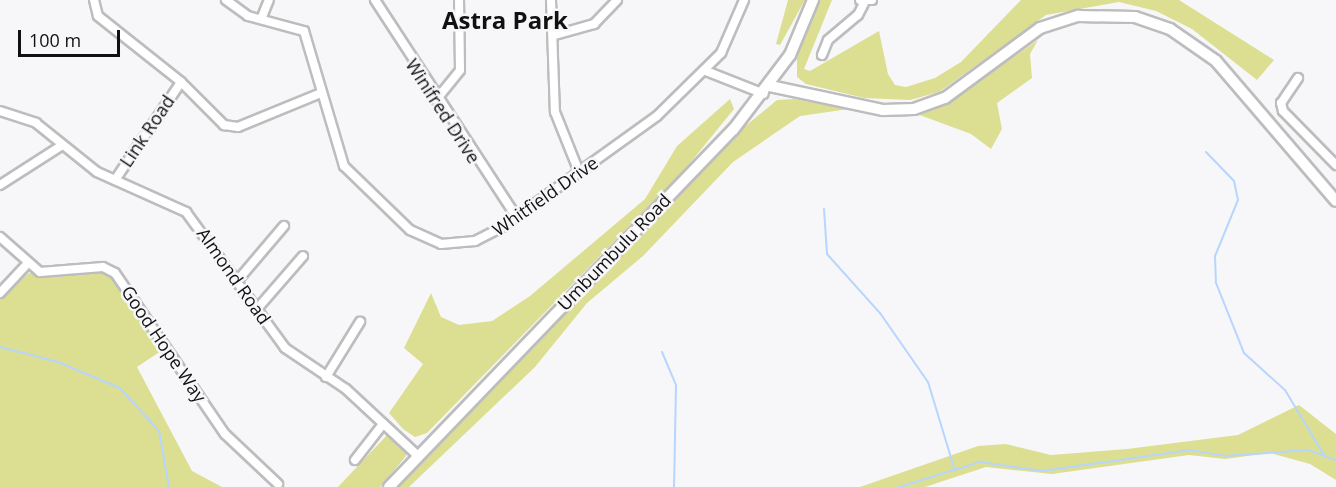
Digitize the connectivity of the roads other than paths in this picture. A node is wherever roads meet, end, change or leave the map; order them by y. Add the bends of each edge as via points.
1 (94, 0) edge
2 (226, 0) edge
3 (268, 0) edge
4 (375, 0) edge
5 (459, 0) edge
6 (551, 0) edge
7 (617, 0) edge
8 (734, 0) edge
9 (813, 0) edge
10 (865, 1) edge
11 (743, 2) edge
12 (262, 17) junction
13 (555, 34) junction
14 (822, 56) dead end
15 (705, 71) junction
16 (1298, 78) dead end
17 (181, 82) junction
18 (767, 90) junction
19 (321, 93) junction
20 (436, 100) junction
21 (0, 110) edge
22 (62, 146) junction
23 (1336, 165) edge
24 (579, 172) junction
25 (115, 180) junction
26 (0, 185) edge
27 (1336, 201) edge
28 (517, 218) junction
29 (284, 226) dead end
30 (0, 237) edge
31 (303, 256) dead end
32 (26, 265) junction
33 (238, 280) junction
34 (0, 292) edge
35 (257, 309) junction
36 (360, 322) dead end
37 (326, 377) junction
38 (383, 424) junction
39 (417, 455) junction
40 (355, 460) dead end
41 (278, 484) dead end
42 (389, 487) edge

1 - 17 street via 94,10
2 - 12 street, Whitfield Drive via 241,13
3 - 12 street
4 - 20 street, Winifred Drive
5 - 20 street via 460,70
6 - 13 street
7 - 13 street via 594,24
8 - 11 street
9 - 18 main road, Umbumbulu Road via 801,34
10 - 14 street via 828,40
11 - 15 street, Whitfield Drive via 727,43
12 - 19 street, Whitfield Drive via 291,24 310,39
13 - 24 street via 555,112
15 - 18 street
15 - 24 street, Whitfield Drive via 657,116
16 - 23 street via 1281,103 1283,111
17 - 19 street via 230,127
17 - 25 street, Link Road
18 - 27 main road via 883,110 914,109 945,98 1040,28 1078,16 1135,17 1170,29 1216,61
18 - 39 main road, Umbumbulu Road
19 - 28 street, Whitfield Drive via 344,166 415,233 460,244
20 - 28 street, Winifred Drive
21 - 22 street, Almond Road via 36,123
22 - 25 street, Almond Road
22 - 26 street
24 - 28 street, Whitfield Drive
25 - 33 street, Almond Road via 186,212
29 - 33 street
30 - 32 street
31 - 35 street
32 - 34 street
32 - 41 street, Good Hope Way via 48,273 103,267 115,273 225,434
33 - 35 street, Almond Road
35 - 37 street, Almond Road via 285,348
36 - 37 street
37 - 38 street, Almond Road
38 - 39 street, Almond Road
38 - 40 street
39 - 42 main road, Umbumbulu Road

